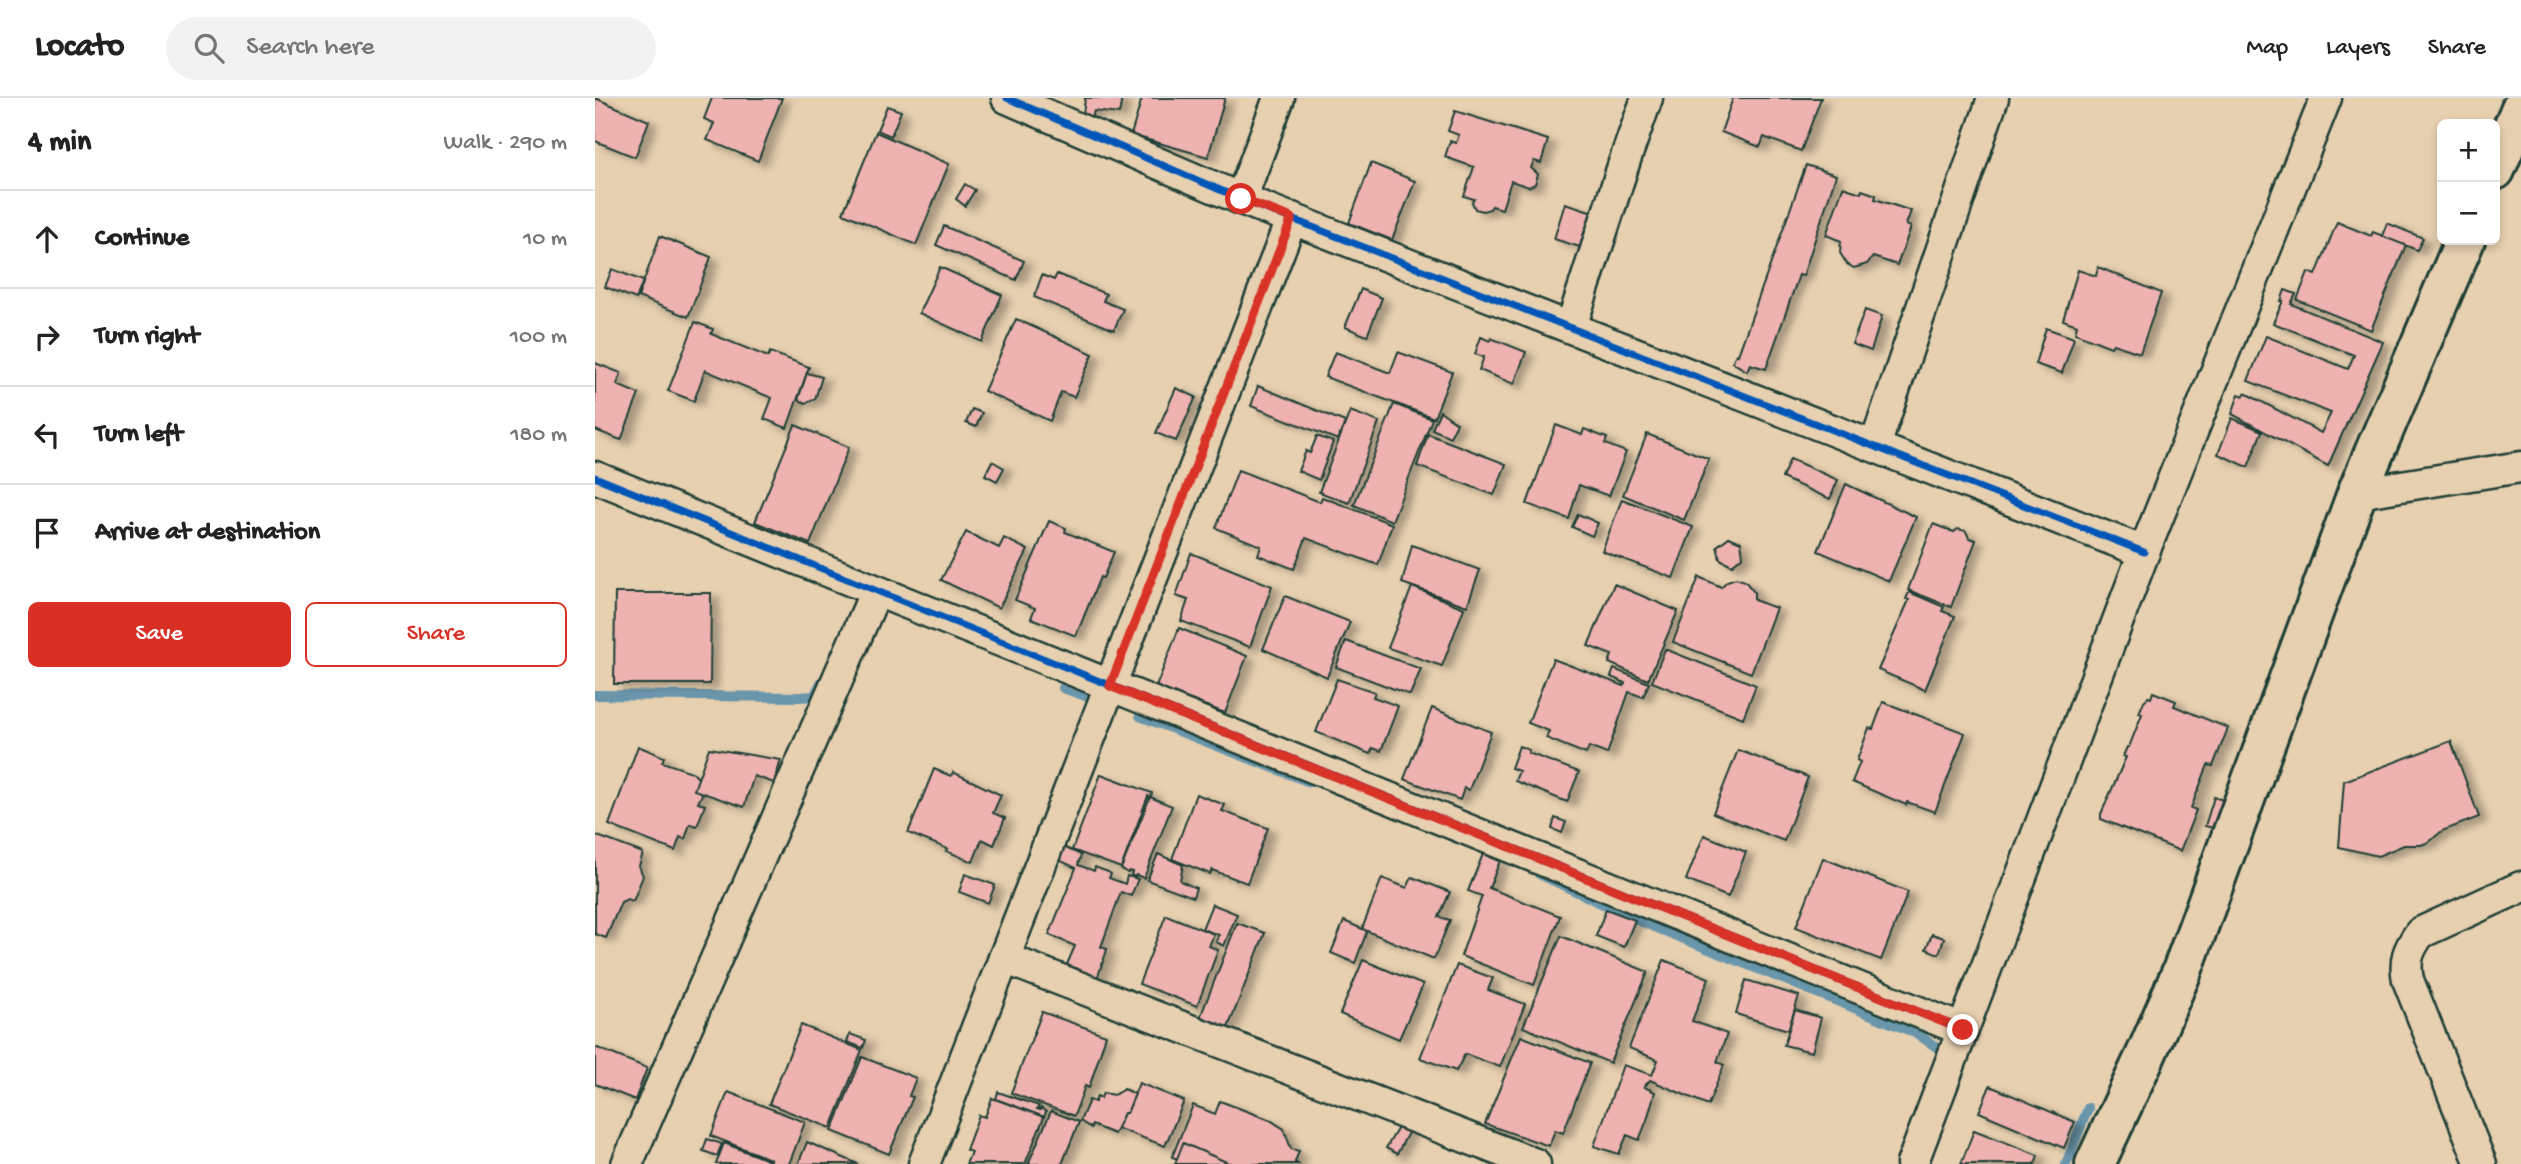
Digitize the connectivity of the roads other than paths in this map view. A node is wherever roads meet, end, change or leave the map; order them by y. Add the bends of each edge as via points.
1 (1007, 98) edge
2 (1279, 98) edge
3 (1647, 98) edge
4 (1993, 98) edge
5 (2326, 98) edge
6 (2521, 108) edge
7 (2500, 158) edge
8 (1241, 199) junction
9 (1292, 218) junction
10 (2463, 245) edge
11 (1571, 327) junction
12 (1875, 446) junction
13 (2521, 467) edge
14 (595, 477) edge
15 (2357, 493) junction
16 (2144, 552) junction
17 (876, 591) junction
18 (1110, 686) junction
19 (2521, 887) edge
20 (1004, 958) junction
21 (1963, 1030) junction
22 (627, 1164) edge
23 (923, 1164) edge
24 (1535, 1164) edge
25 (1912, 1164) edge
26 (2095, 1164) edge
27 (2481, 1164) edge

1 - 8 street
2 - 8 street
3 - 11 street
4 - 12 street
5 - 16 street
6 - 7 main road
8 - 9 street
9 - 11 street
9 - 18 street
10 - 15 main road
11 - 12 street
12 - 16 street
13 - 15 street
14 - 17 street
15 - 26 main road via 2191,946
16 - 21 street
17 - 18 street
17 - 22 street
18 - 20 street
18 - 21 street
19 - 27 street via 2420,933 2405,964
20 - 23 street
20 - 24 street
21 - 25 street

